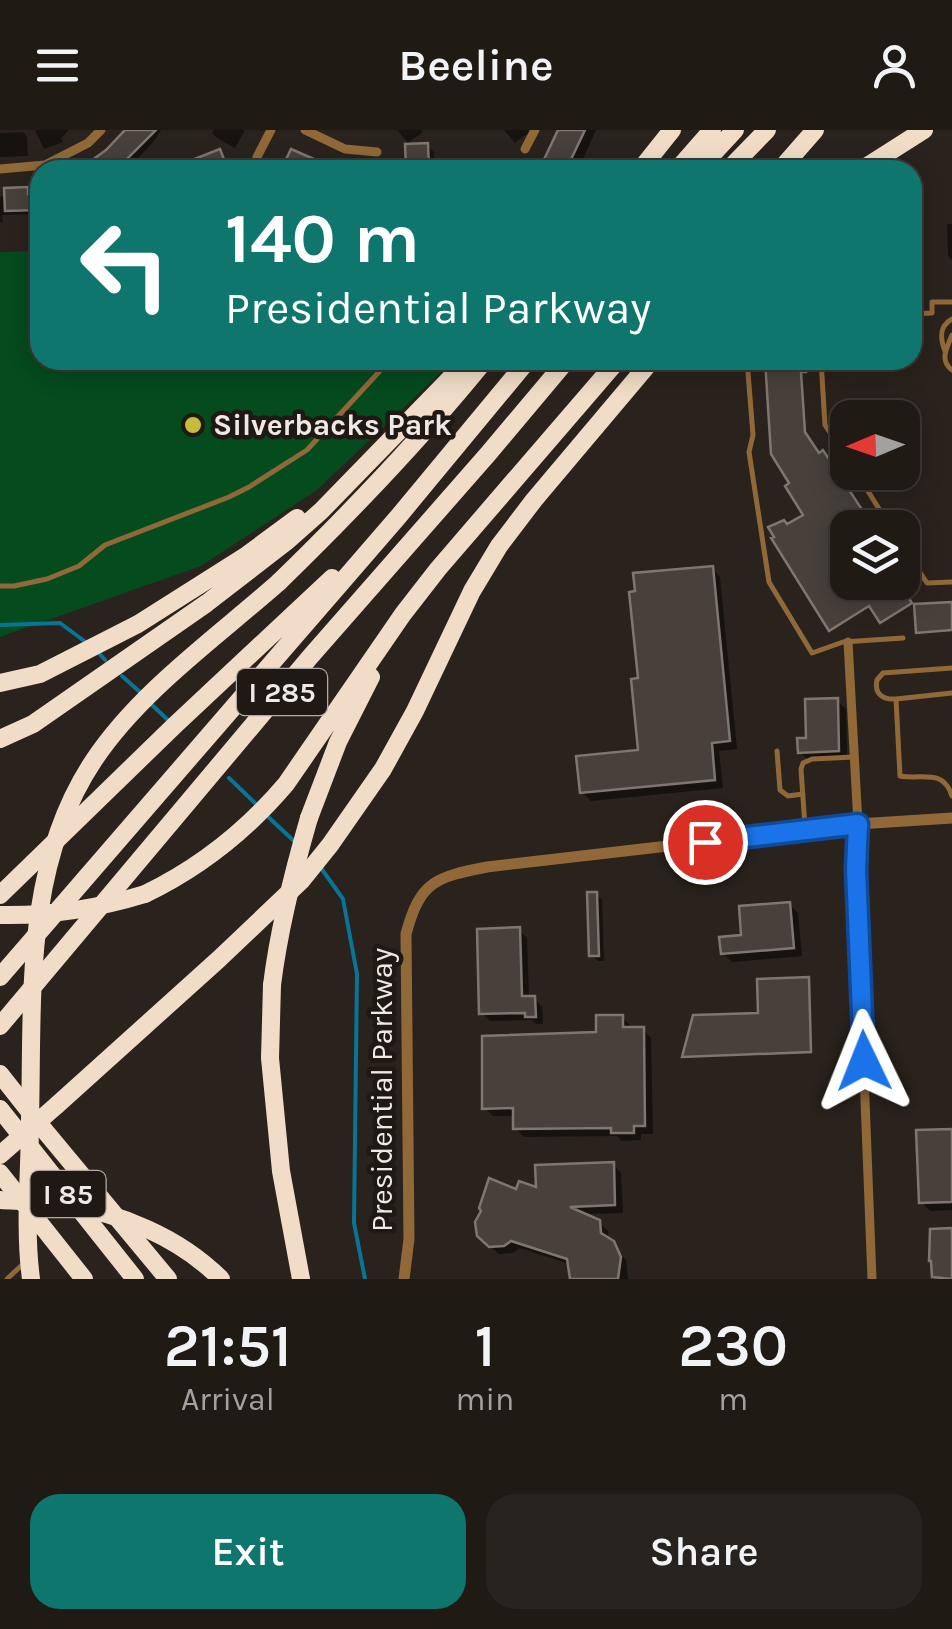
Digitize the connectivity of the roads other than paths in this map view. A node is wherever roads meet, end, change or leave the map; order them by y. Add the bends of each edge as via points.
1 (101, 130) edge
2 (271, 130) edge
3 (305, 130) edge
4 (535, 130) edge
5 (672, 130) edge
6 (712, 130) edge
7 (734, 130) edge
8 (767, 130) edge
9 (815, 130) edge
10 (924, 130) edge
11 (525, 149) dead end
12 (376, 152) dead end
13 (257, 157) dead end
14 (55, 160) edge
15 (648, 160) edge
16 (686, 160) edge
17 (707, 160) edge
18 (738, 160) edge
19 (789, 160) edge
20 (876, 160) edge
21 (30, 167) edge
22 (0, 170) edge
23 (952, 302) edge
24 (922, 314) edge
25 (952, 320) edge
26 (952, 335) edge
27 (944, 351) junction
28 (381, 370) edge
29 (458, 370) edge
30 (477, 370) edge
31 (520, 370) edge
32 (559, 370) edge
33 (610, 370) edge
34 (644, 370) edge
35 (748, 370) edge
36 (822, 370) edge
37 (952, 370) edge
38 (830, 433) edge
39 (378, 451) junction
40 (398, 516) junction
41 (438, 569) junction
42 (920, 572) edge
43 (952, 582) edge
44 (0, 586) edge
45 (903, 638) dead end
46 (848, 642) junction
47 (952, 668) edge
48 (0, 683) edge
49 (952, 693) edge
50 (896, 699) junction
51 (0, 739) edge
52 (777, 751) dead end
53 (854, 756) junction
54 (803, 794) junction
55 (952, 796) edge
56 (952, 818) edge
57 (858, 824) junction
58 (806, 830) junction
59 (0, 895) edge
60 (0, 915) edge
61 (77, 937) junction
62 (0, 977) edge
63 (0, 1026) edge
64 (0, 1035) edge
65 (0, 1074) edge
66 (0, 1109) edge
67 (0, 1155) edge
68 (0, 1173) edge
69 (0, 1200) edge
70 (53, 1240) junction
71 (7, 1279) edge
72 (30, 1279) edge
73 (84, 1279) edge
74 (135, 1279) edge
75 (168, 1279) edge
76 (221, 1279) edge
77 (301, 1279) edge
78 (404, 1279) edge
79 (872, 1279) edge

1 - 14 street
2 - 13 street
3 - 12 street via 345,149
4 - 11 street
5 - 15 highway
6 - 16 highway
7 - 17 highway
8 - 18 highway
9 - 19 highway
10 - 20 highway
21 - 22 street
23 - 24 lane via 932,302 932,313
25 - 27 lane via 941,332
26 - 27 lane
27 - 37 lane
28 - 44 lane via 306,450 249,487 104,545 63,572
29 - 39 highway
30 - 72 highway, bridge via 360,504 116,730 65,812 49,860 35,947
31 - 40 highway, I 285
32 - 61 highway, I 285
33 - 41 highway
34 - 67 highway, bridge via 499,546 383,769 301,881
35 - 46 lane via 749,452 769,582 812,654
36 - 38 lane
39 - 48 highway via 259,546 138,624 40,674
39 - 51 highway via 310,521 220,593 33,724
40 - 59 highway
40 - 62 highway, I 285
41 - 60 highway, bridge via 286,784 230,842 164,885 110,905
41 - 77 highway, bridge via 338,742 309,818 277,948 270,1058
42 - 43 lane via 927,582
45 - 46 lane
46 - 53 street
47 - 50 lane via 883,674 877,680 880,696
49 - 50 lane
50 - 55 lane via 900,776 942,779
52 - 54 lane via 780,790
53 - 54 lane via 807,760
53 - 57 street
54 - 58 lane
56 - 57 street, Presidential Parkway
57 - 58 street, Presidential Parkway
57 - 79 street
58 - 78 street, Presidential Parkway via 487,867 449,874 426,888 406,934
61 - 63 highway, I 285
61 - 64 highway
65 - 75 highway
66 - 74 highway, I 85
68 - 70 highway, I 85
69 - 76 highway, bridge via 103,1213 182,1247
70 - 71 lane
70 - 73 highway, I 85

